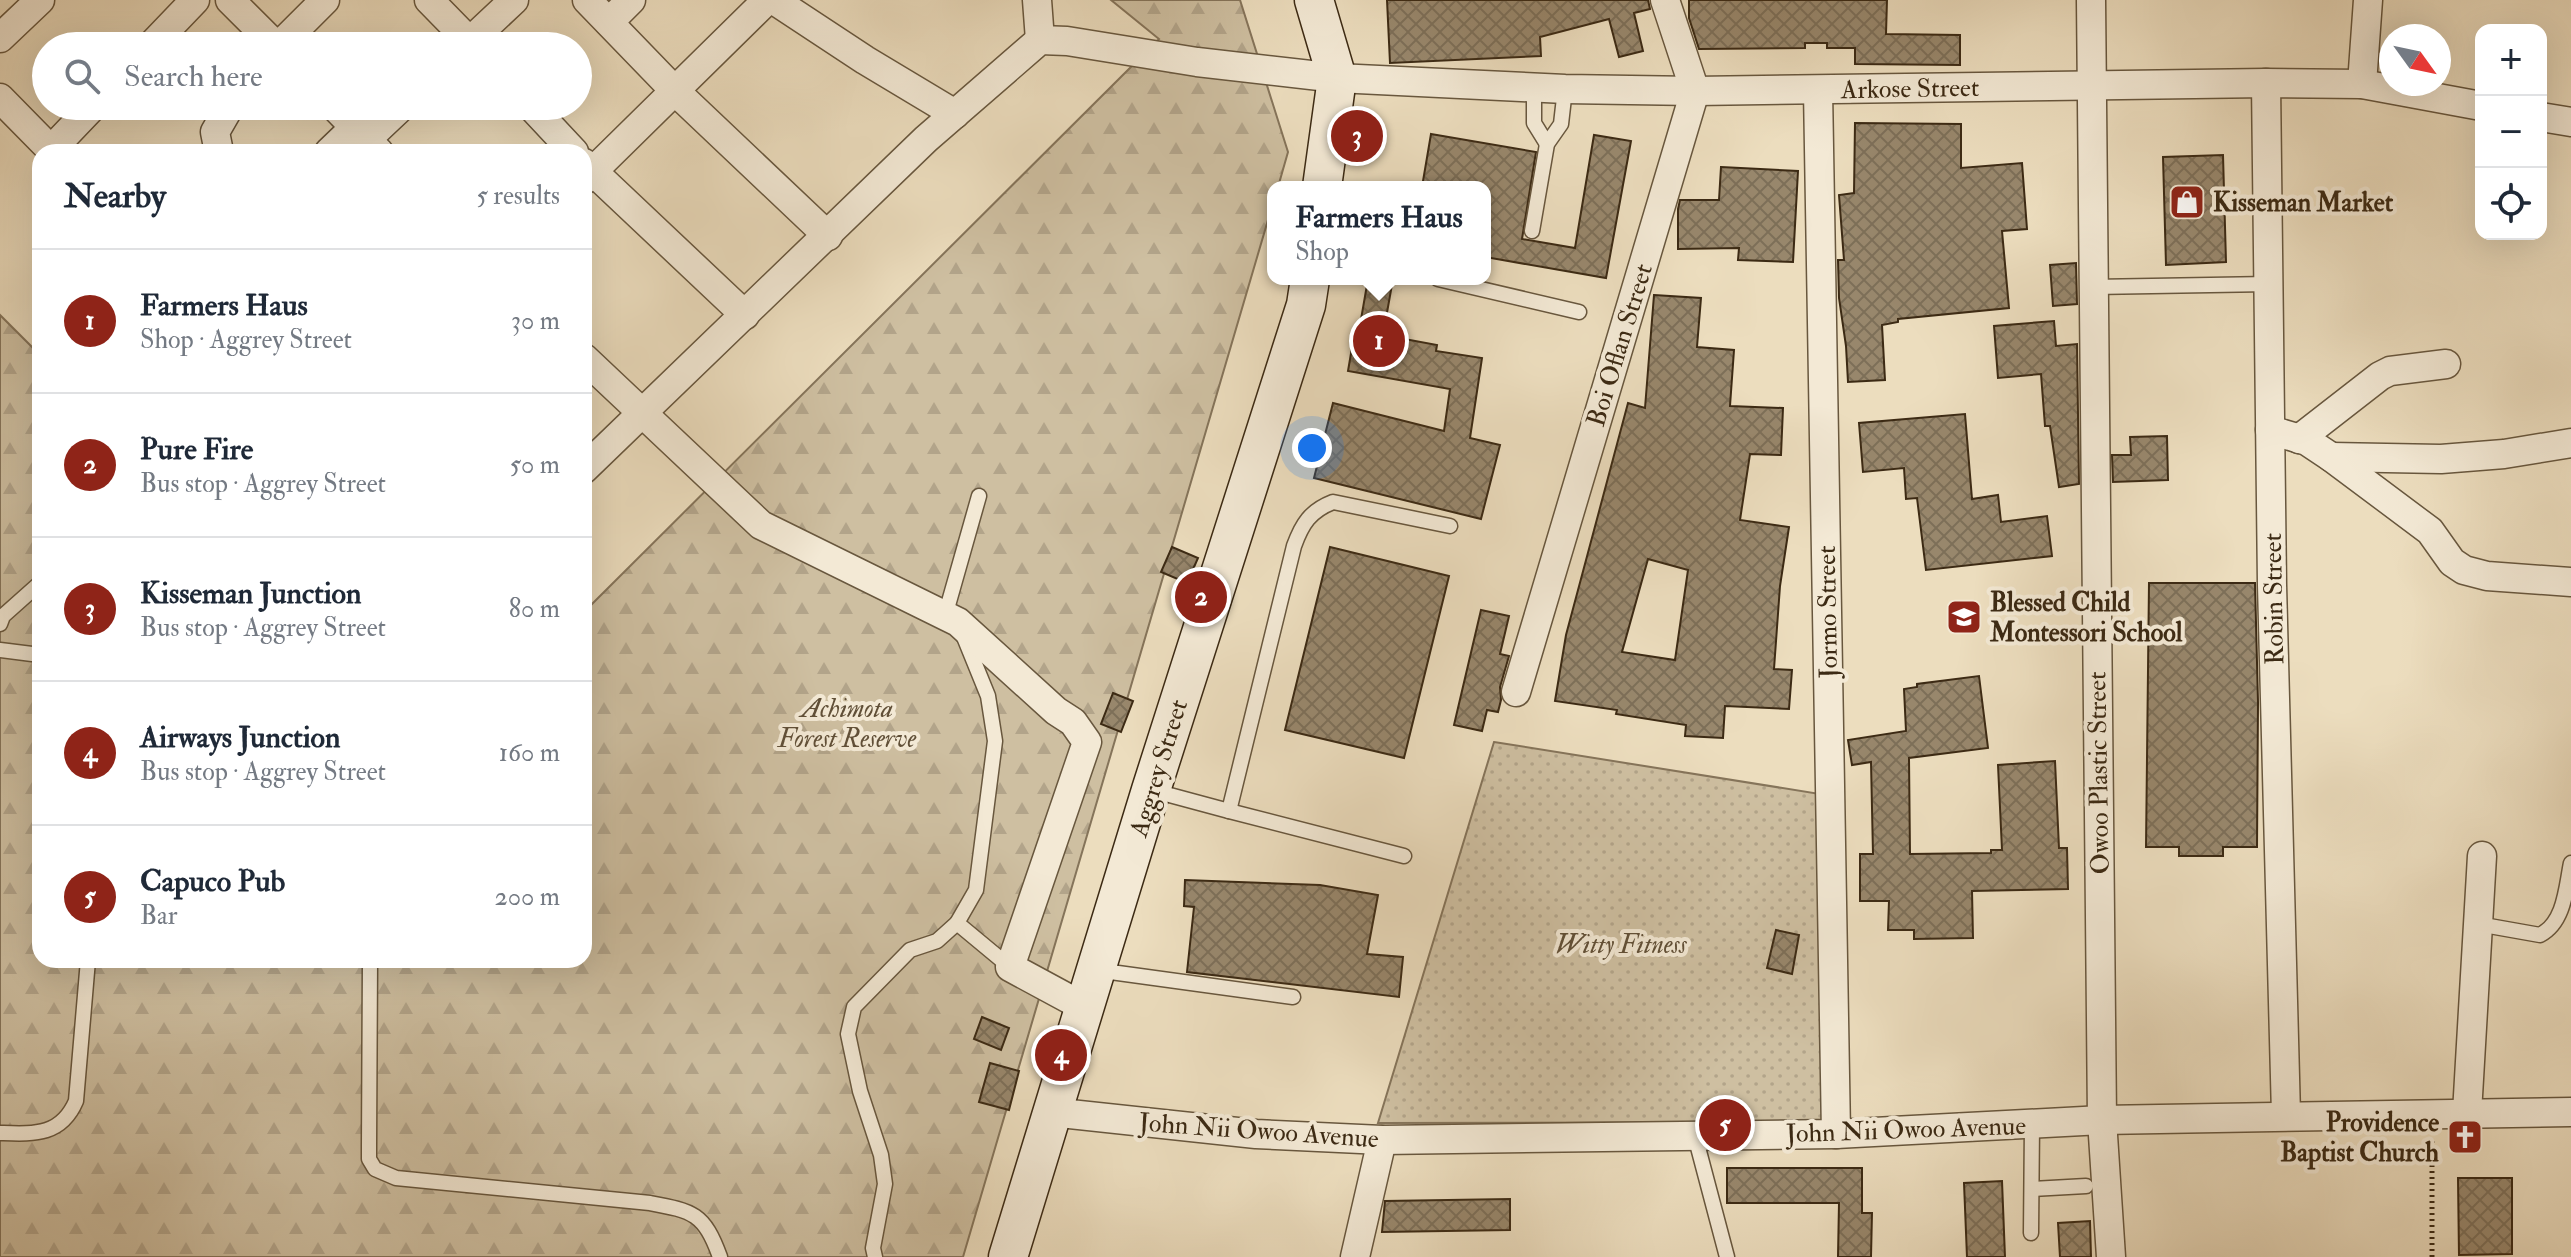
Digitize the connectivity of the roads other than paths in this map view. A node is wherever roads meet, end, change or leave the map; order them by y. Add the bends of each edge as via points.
1 (40, 0) edge
2 (195, 0) edge
3 (230, 0) edge
4 (325, 0) edge
5 (429, 0) edge
6 (514, 0) edge
7 (587, 0) edge
8 (631, 0) edge
9 (1037, 0) edge
10 (1314, 0) edge
11 (1665, 0) edge
12 (2091, 0) edge
13 (2368, 0) edge
14 (761, 2) edge
15 (609, 22) junction
16 (164, 32) edge
17 (263, 32) edge
18 (292, 32) edge
19 (458, 32) edge
20 (483, 32) edge
21 (0, 38) edge
22 (1040, 40) junction
23 (1337, 78) junction
24 (2266, 83) junction
25 (2362, 84) junction
26 (2091, 86) junction
27 (1534, 87) junction
28 (1565, 89) junction
29 (1818, 90) junction
30 (675, 91) junction
31 (1695, 91) junction
32 (0, 98) edge
33 (2475, 105) edge
34 (955, 114) junction
35 (2547, 118) edge
36 (80, 120) edge
37 (222, 120) edge
38 (348, 120) edge
39 (387, 120) edge
40 (543, 120) edge
41 (2571, 122) edge
42 (367, 139) edge
43 (45, 144) edge
44 (58, 144) edge
45 (217, 144) edge
46 (564, 144) edge
47 (1547, 144) junction
48 (592, 160) edge
49 (592, 174) edge
50 (1323, 181) edge
51 (1532, 231) dead end
52 (828, 236) junction
53 (2269, 284) junction
54 (1309, 285) edge
55 (1464, 285) edge
56 (2093, 287) junction
57 (1579, 312) dead end
58 (745, 315) junction
59 (2446, 364) dead end
60 (592, 365) edge
61 (642, 412) junction
62 (2270, 430) junction
63 (2299, 439) junction
64 (2571, 443) edge
65 (2331, 457) junction
66 (592, 461) edge
67 (979, 496) dead end
68 (1450, 526) dead end
69 (2571, 582) edge
70 (32, 590) edge
71 (951, 619) junction
72 (0, 624) edge
73 (0, 650) edge
74 (32, 654) edge
75 (1516, 692) dead end
76 (1151, 790) junction
77 (1229, 811) junction
78 (1404, 856) dead end
79 (2482, 856) dead end
80 (2571, 863) edge
81 (957, 923) junction
82 (2478, 924) junction
83 (1010, 967) junction
84 (87, 968) edge
85 (370, 968) edge
86 (1095, 970) junction
87 (1293, 997) dead end
88 (1084, 1007) junction
89 (1051, 1112) junction
90 (2571, 1112) edge
91 (2467, 1113) junction
92 (2286, 1115) junction
93 (2102, 1120) junction
94 (2032, 1124) junction
95 (0, 1133) edge
96 (1836, 1134) junction
97 (1695, 1136) junction
98 (1382, 1140) junction
99 (2086, 1186) dead end
100 (2032, 1189) junction
101 (2031, 1233) dead end
102 (720, 1257) edge
103 (875, 1257) edge
104 (1008, 1257) edge
105 (1355, 1257) edge
106 (1727, 1257) edge
107 (2111, 1257) edge

1 - 21 street
2 - 16 street
3 - 17 street
4 - 18 street
5 - 19 street
6 - 20 street
7 - 15 street
8 - 15 street
9 - 22 street
10 - 23 main road
11 - 31 street
12 - 26 street, Owoo Plastic Street
13 - 25 street
14 - 30 street
14 - 34 street
15 - 30 street
22 - 23 street, Arkose Street
22 - 34 street
23 - 27 street, Arkose Street
23 - 50 main road
24 - 25 street, Arkose Street
24 - 26 street, Arkose Street
24 - 53 street, Robin Street
25 - 33 street, Arkose Street
26 - 29 street, Arkose Street
26 - 56 street, Owoo Plastic Street
27 - 28 street, Arkose Street
27 - 47 lane via 1534,123
28 - 31 street, Arkose Street
28 - 47 lane via 1561,124
29 - 31 street, Arkose Street
29 - 96 street, Jormo Street
30 - 48 street
30 - 52 street
31 - 75 street, Boi Oflan Street
32 - 43 street
34 - 52 street
35 - 41 street
36 - 44 street
37 - 45 street via 215,132
38 - 42 street
39 - 42 street
40 - 46 street
47 - 51 lane
49 - 58 street
52 - 58 street
53 - 56 lane
53 - 62 street, Robin Street
54 - 76 main road, Aggrey Street
55 - 57 lane
56 - 93 street, Owoo Plastic Street
58 - 61 street
59 - 63 street via 2380,376
60 - 61 street
61 - 66 street
61 - 71 street via 761,525
62 - 63 street
62 - 92 street, Robin Street
63 - 65 street
64 - 65 street via 2441,459
65 - 69 street via 2430,531 2464,570
67 - 71 lane
68 - 77 lane via 1333,502 1302,524
70 - 72 lane
71 - 81 lane via 988,696 995,741 976,890
71 - 83 street via 1073,722 1087,742
73 - 74 lane
76 - 77 lane
76 - 86 main road, Aggrey Street
77 - 78 lane
79 - 82 street
80 - 82 lane via 2557,920 2547,932
81 - 83 lane
81 - 103 lane via 937,941 910,950 854,1007 848,1034 885,1184
82 - 91 street
83 - 88 street
84 - 95 lane via 76,1101 70,1116 55,1128 31,1134
85 - 102 lane via 369,1159 375,1169 396,1178 690,1211 708,1229
86 - 87 lane
86 - 88 main road, Aggrey Street
88 - 89 main road, Aggrey Street
89 - 98 street, John Nii Owoo Avenue via 1256,1134
89 - 104 main road, Aggrey Street
90 - 91 street, John Nii Owoo Avenue
91 - 92 street, John Nii Owoo Avenue
92 - 93 street, John Nii Owoo Avenue
93 - 94 street, John Nii Owoo Avenue
93 - 107 street, Owoo Plastic Street
94 - 96 street, John Nii Owoo Avenue
94 - 100 lane
96 - 97 street, John Nii Owoo Avenue
97 - 98 street, John Nii Owoo Avenue
97 - 106 lane
98 - 105 street
99 - 100 lane
100 - 101 lane

